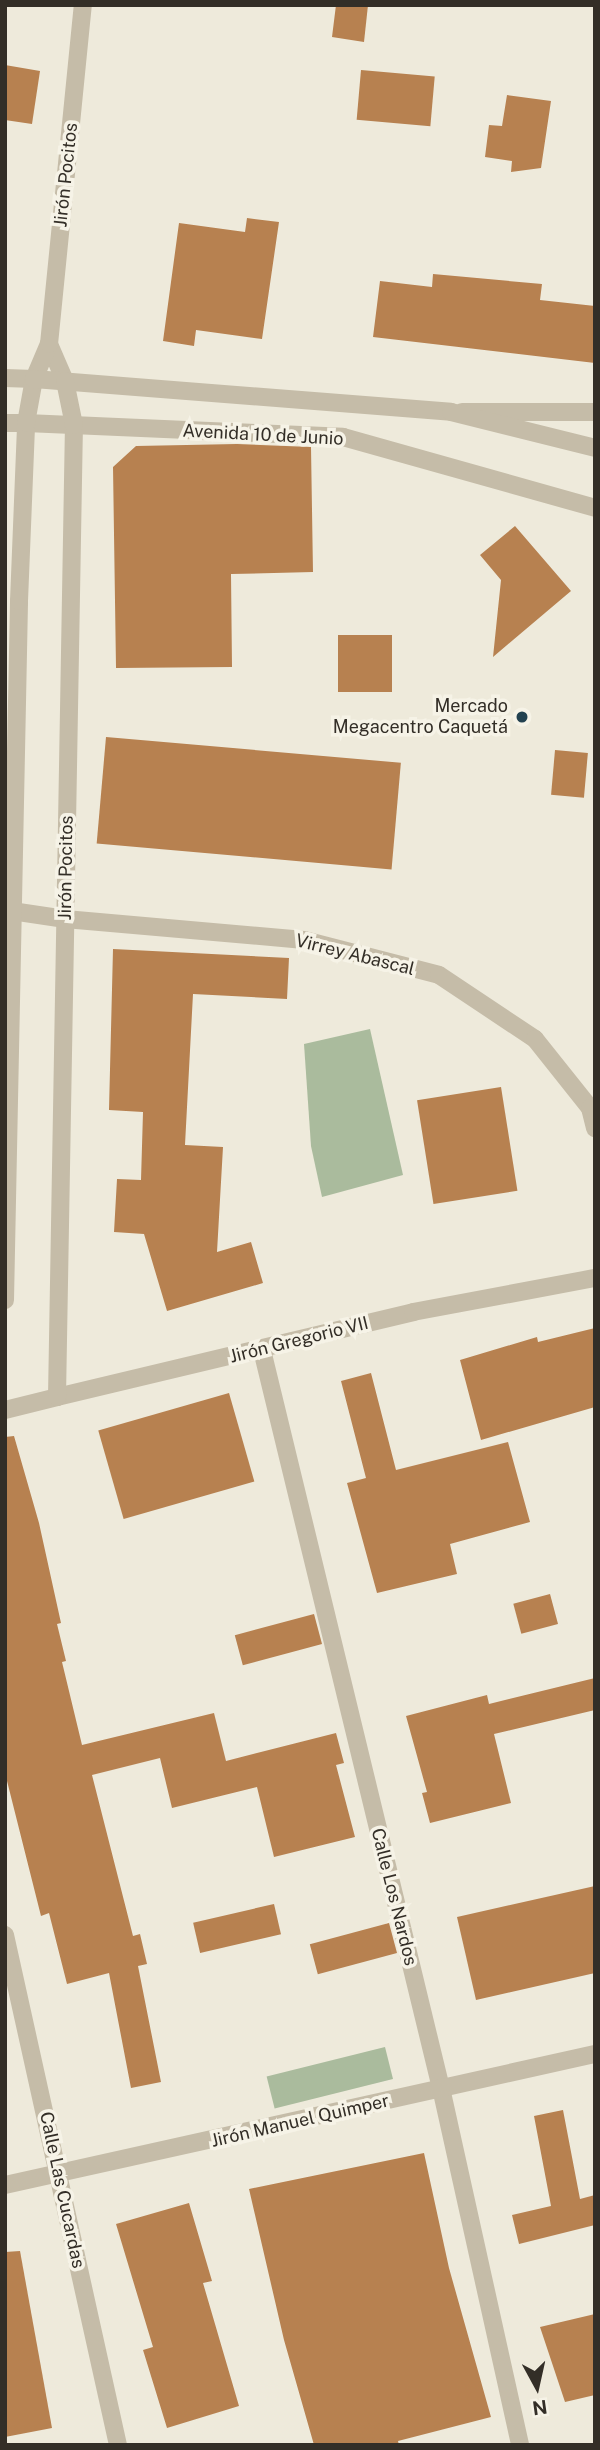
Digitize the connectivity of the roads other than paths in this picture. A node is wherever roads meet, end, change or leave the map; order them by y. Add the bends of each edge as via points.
1 (83, 5) edge
2 (49, 344) junction
3 (5, 379) edge
4 (34, 379) junction
5 (65, 381) junction
6 (595, 411) edge
7 (451, 412) junction
8 (5, 423) edge
9 (26, 423) junction
10 (74, 425) junction
11 (595, 448) edge
12 (595, 508) edge
13 (10, 910) edge
14 (65, 919) junction
15 (595, 1128) edge
16 (595, 1278) edge
17 (5, 1300) edge
18 (262, 1350) junction
19 (57, 1397) junction
20 (5, 1410) edge
21 (5, 1935) edge
22 (595, 2054) edge
23 (441, 2088) junction
24 (58, 2172) junction
25 (5, 2185) edge
26 (118, 2445) edge
27 (520, 2445) edge

1 - 2 street, Jirón Pocitos
2 - 4 street, Jirón Pocitos
2 - 5 street, Jirón Pocitos
3 - 4 street
4 - 5 street
4 - 9 street, Jirón Pocitos
5 - 7 street
5 - 10 street, Jirón Pocitos
6 - 7 street
7 - 11 street
8 - 9 street, Avenida 10 de Junio
9 - 10 street, Avenida 10 de Junio
9 - 13 street, Jirón Pocitos
10 - 12 street, Avenida 10 de Junio via 343,437
10 - 14 street, Jirón Pocitos
13 - 14 street, Virrey Abascal
13 - 17 street, Jirón Pocitos
14 - 15 street, Virrey Abascal via 304,940 439,975 534,1039 590,1108
14 - 19 street, Jirón Pocitos
16 - 18 street, Jirón Gregorio VII via 413,1312
18 - 19 street, Jirón Gregorio VII
18 - 23 street, Calle Los Nardos
19 - 20 street, Jirón Gregorio VII
21 - 24 street, Calle Las Cucardas
22 - 23 street, Jirón Manuel Quimper
23 - 24 street, Jirón Manuel Quimper via 205,2144
23 - 27 street, Calle Los Nardos
24 - 25 street, Jirón Manuel Quimper
24 - 26 street, Calle Las Cucardas

